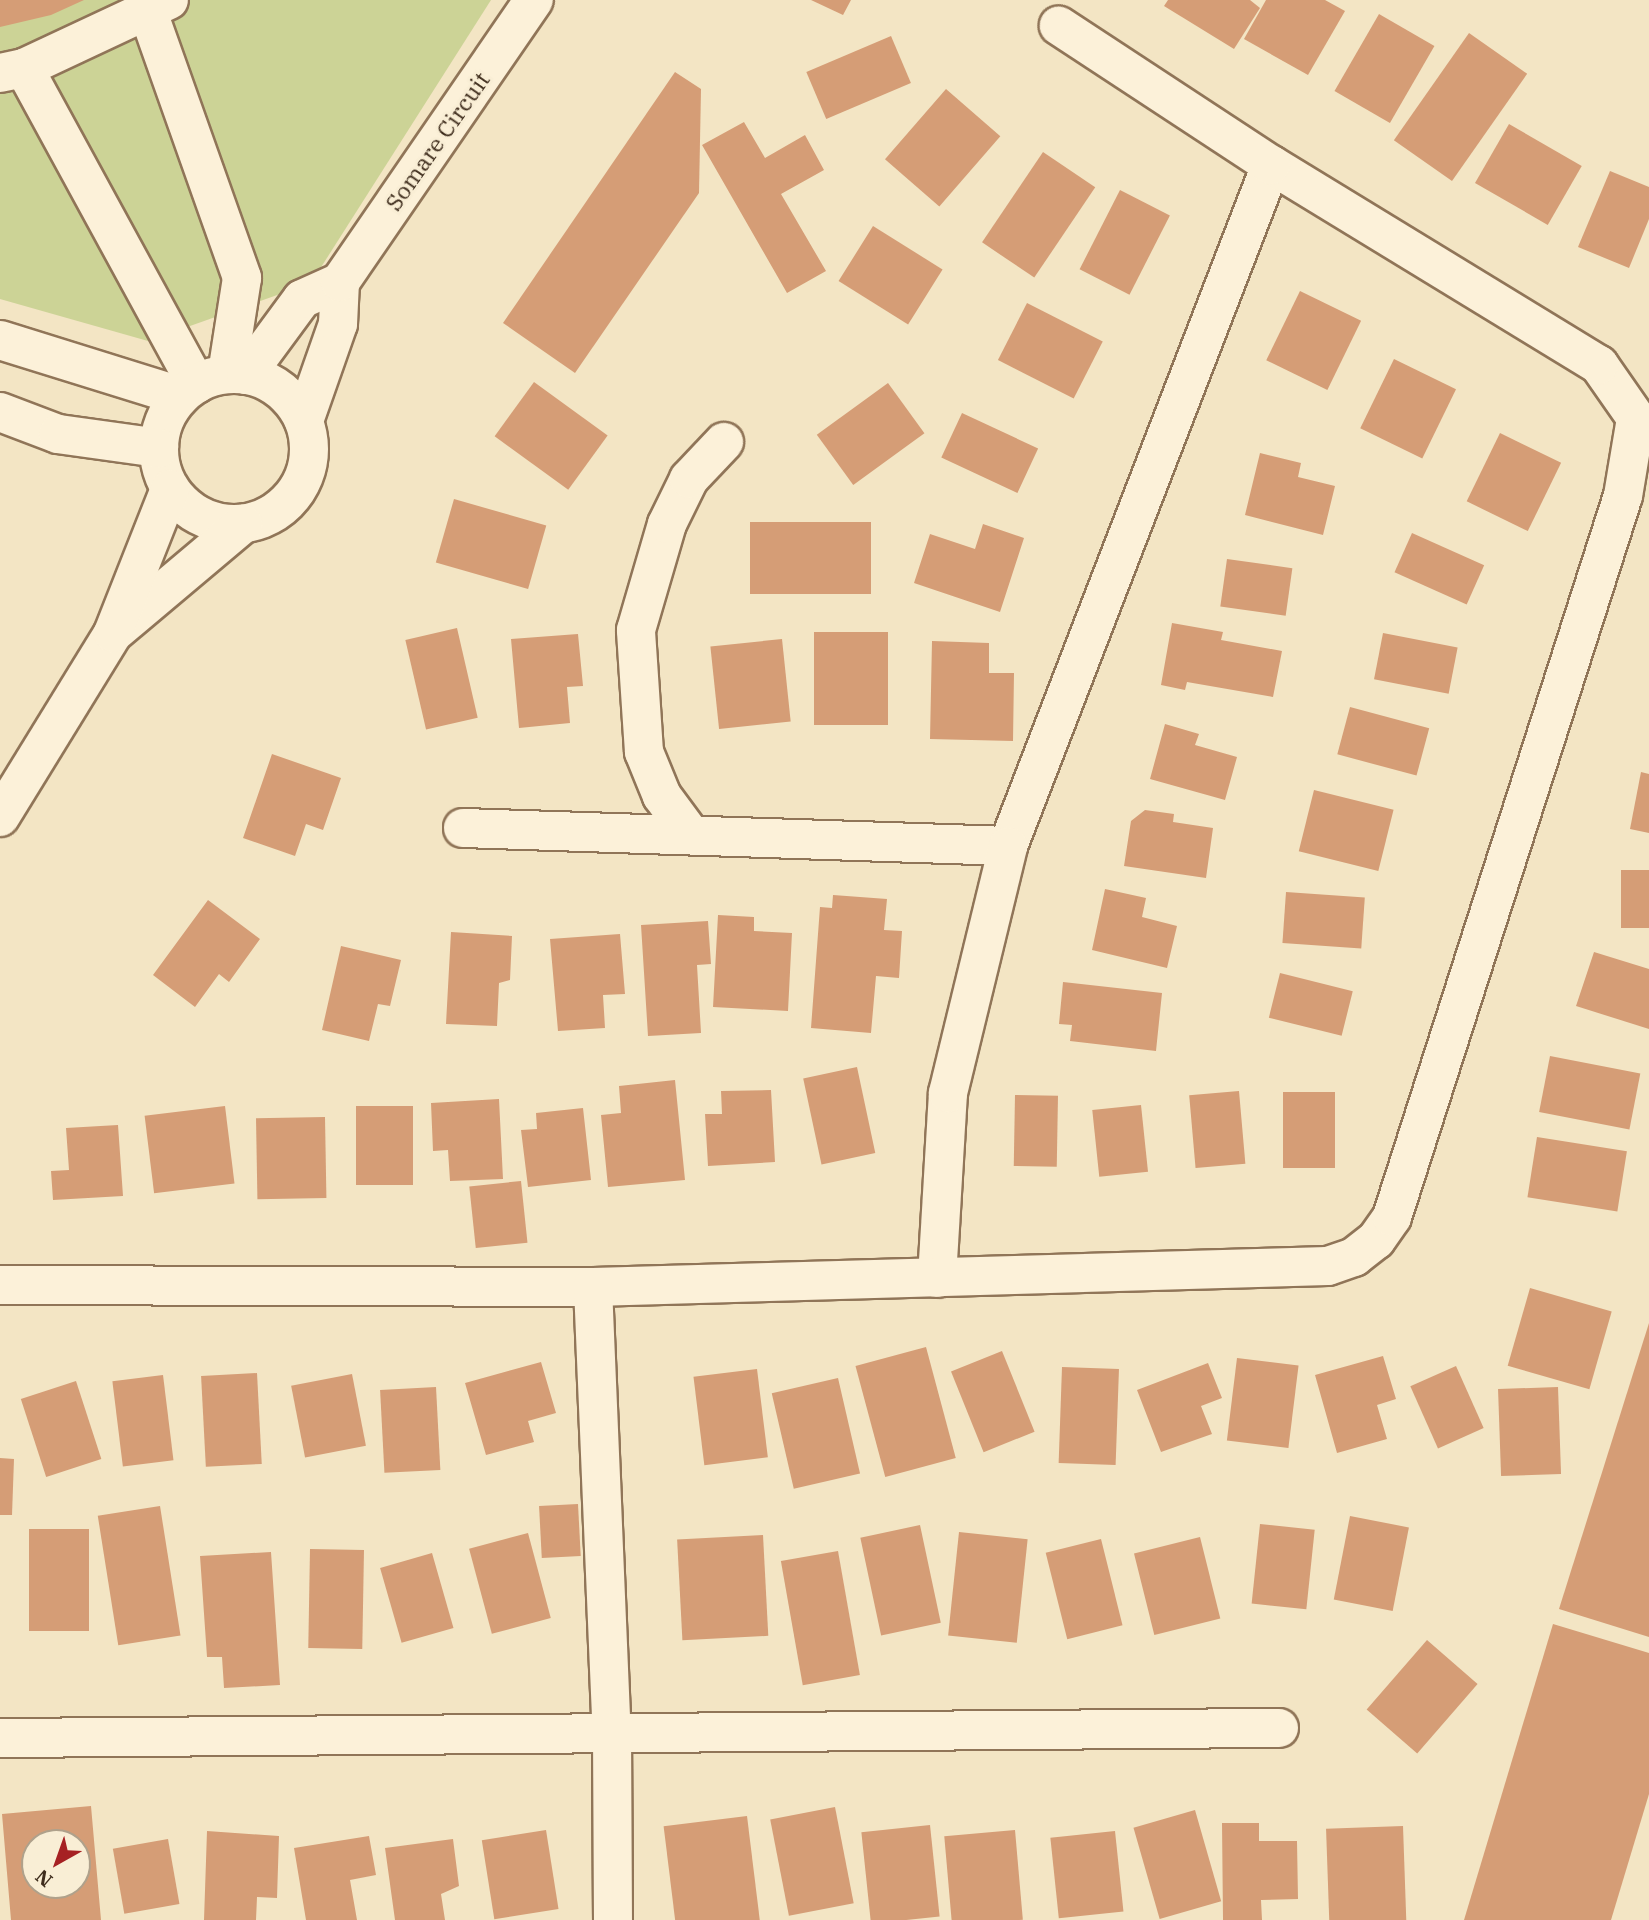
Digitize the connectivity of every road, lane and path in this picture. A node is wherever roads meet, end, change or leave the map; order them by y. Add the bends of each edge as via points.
1 (534, 0) edge
2 (158, 6) edge
3 (1059, 26) dead end
4 (12, 70) edge
5 (1271, 165) junction
6 (340, 282) junction
7 (0, 340) edge
8 (212, 382) junction
9 (0, 412) edge
10 (304, 422) junction
11 (724, 442) dead end
12 (159, 449) junction
13 (170, 489) junction
14 (243, 524) junction
15 (113, 633) junction
16 (0, 817) edge
17 (463, 828) dead end
18 (691, 835) junction
19 (1007, 846) junction
20 (937, 1278) junction
21 (0, 1285) edge
22 (593, 1287) junction
23 (1279, 1728) dead end
24 (612, 1732) junction
25 (0, 1738) edge
26 (613, 1920) edge

1 - 6 street, Somare Circuit
2 - 4 street
2 - 8 street via 242,278
3 - 5 street
4 - 8 street
5 - 19 street
5 - 20 street via 1599,365 1636,418 1623,496 1392,1217 1376,1240 1354,1257 1328,1266
6 - 8 street via 302,299
6 - 10 street via 338,324
7 - 8 street
8 - 10 street via 281,391
8 - 12 street via 161,429
9 - 12 street via 58,434
10 - 14 street via 308,460 293,496 262,520
11 - 18 street via 689,479 667,524 636,630 644,752 662,796
12 - 13 street
13 - 14 street via 201,517
13 - 15 street
14 - 15 street
15 - 16 street
17 - 18 street
18 - 19 street
19 - 20 street via 948,1093
20 - 22 street
21 - 22 street
22 - 24 street
23 - 24 street
24 - 25 street
24 - 26 street

